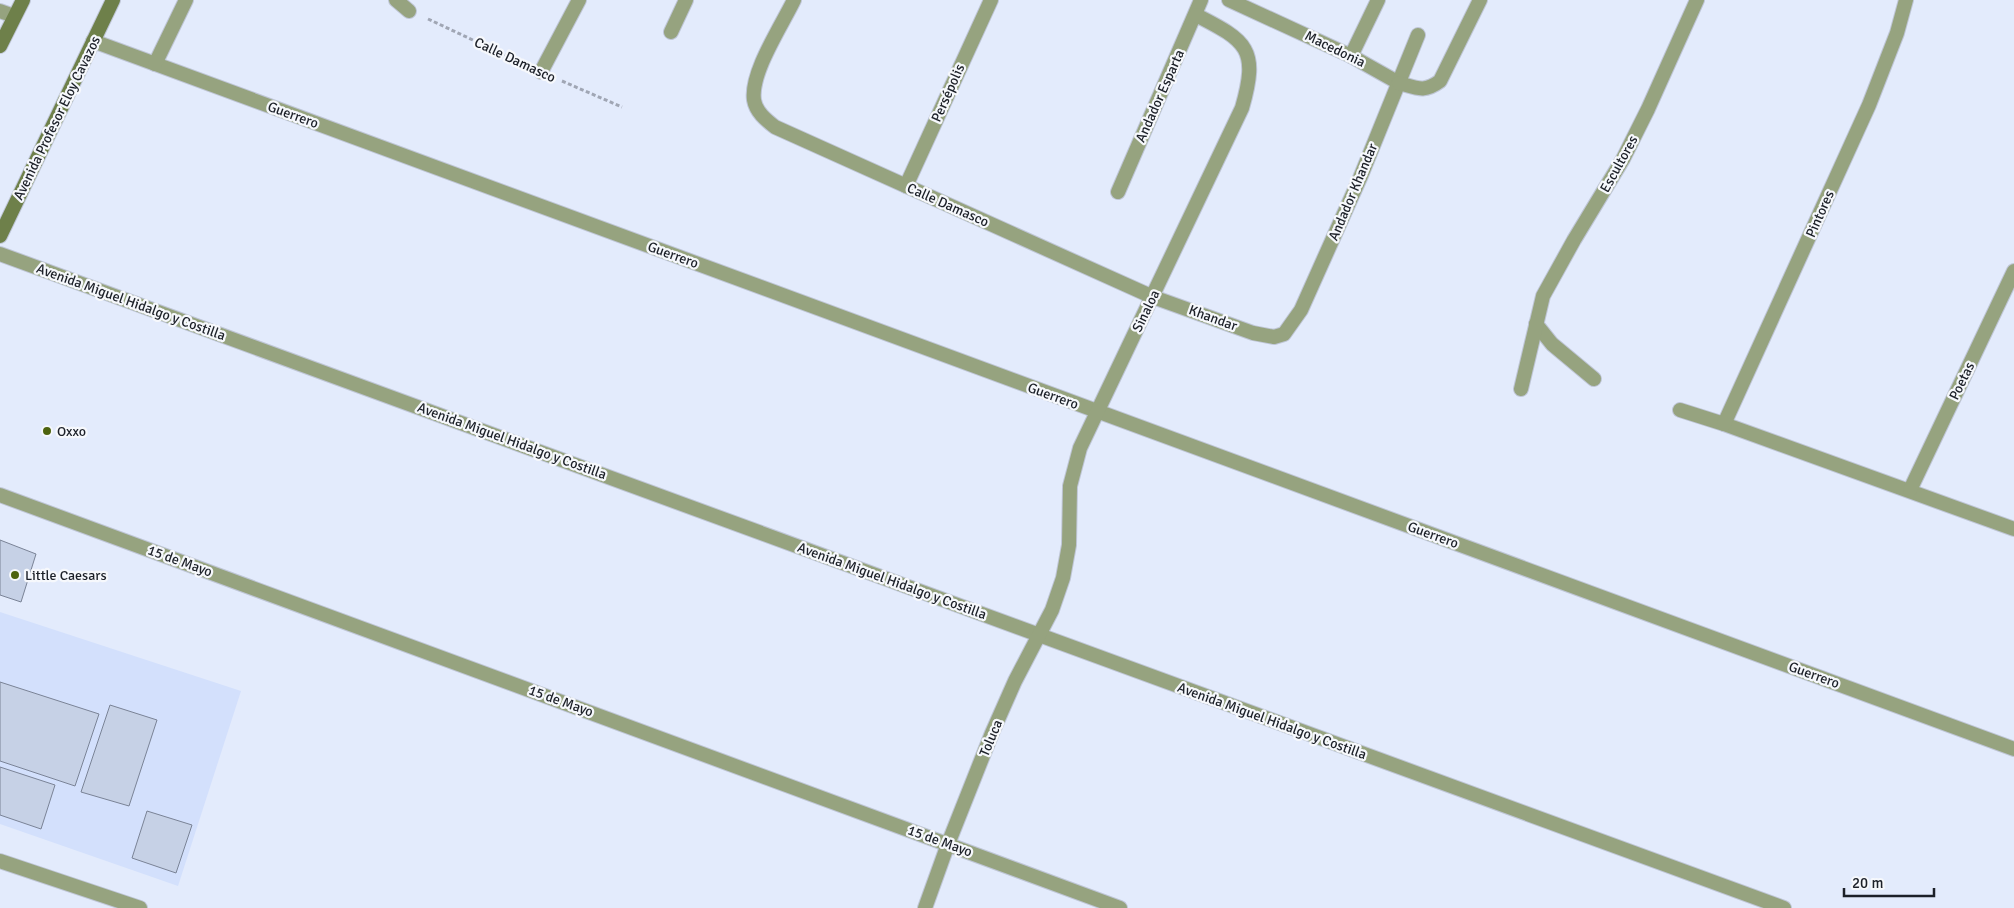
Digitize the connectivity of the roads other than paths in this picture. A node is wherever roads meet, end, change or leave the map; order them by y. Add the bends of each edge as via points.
1 (23, 0) edge
2 (113, 0) edge
3 (186, 0) edge
4 (396, 0) edge
5 (579, 0) edge
6 (686, 0) edge
7 (794, 0) edge
8 (991, 0) edge
9 (1201, 0) edge
10 (1229, 0) edge
11 (1378, 0) edge
12 (1480, 0) edge
13 (1697, 0) edge
14 (1906, 0) edge
15 (0, 11) edge
16 (409, 11) road end
17 (1196, 14) junction
18 (14, 16) junction
19 (670, 32) dead end
20 (1418, 34) dead end
21 (93, 41) junction
22 (0, 46) edge
23 (1351, 56) junction
24 (155, 64) junction
25 (541, 72) road end
26 (1399, 83) junction
27 (906, 186) junction
28 (1118, 192) dead end
29 (0, 236) edge
30 (0, 254) edge
31 (2014, 271) edge
32 (1153, 297) junction
33 (1536, 324) junction
34 (1274, 337) joint
35 (1594, 379) dead end
36 (1520, 389) dead end
37 (1680, 410) dead end
38 (1096, 412) junction
39 (1724, 424) junction
40 (1910, 490) junction
41 (0, 495) edge
42 (2014, 529) edge
43 (1038, 635) junction
44 (2014, 748) edge
45 (948, 844) junction
46 (0, 861) edge
47 (140, 908) edge
48 (925, 908) edge
49 (1120, 908) edge
50 (1784, 908) edge

1 - 18 main road
2 - 21 main road, Avenida Profesor Eloy Cavazos
3 - 24 street
4 - 16 street
5 - 25 street
6 - 19 street
7 - 27 street, Calle Damasco via 757,76 754,101 759,113 775,127
8 - 27 street, Persépolis
9 - 17 street, Andador Esparta
10 - 23 street, Macedonia
11 - 23 street
12 - 26 street, Macedonia via 1440,81 1425,89
13 - 33 street, Escultores via 1623,159 1543,296
14 - 39 street, Pintores via 1869,105
15 - 18 street
17 - 28 street, Andador Esparta
17 - 32 street, Sinaloa via 1225,30 1248,53 1248,85 1242,108
18 - 22 main road
20 - 26 street, Andador Khandar
21 - 24 street, Guerrero
21 - 29 main road, Avenida Profesor Eloy Cavazos
23 - 26 street, Macedonia
24 - 38 street, Guerrero
26 - 34 street, Andador Khandar via 1301,310 1284,334
27 - 32 street, Calle Damasco
30 - 43 street, Avenida Miguel Hidalgo y Costilla
31 - 40 street, Poetas
32 - 34 street, Khandar via 1253,333
32 - 38 street, Sinaloa
33 - 35 street via 1552,344
33 - 36 street, Escultores
37 - 39 street
38 - 43 street, Sinaloa via 1080,448 1070,486 1070,545 1063,578 1052,610
38 - 44 street, Guerrero
39 - 40 street
40 - 42 street
41 - 45 street, 15 de Mayo
43 - 45 street, Toluca via 992,734
43 - 50 street, Avenida Miguel Hidalgo y Costilla
45 - 48 street, Toluca
45 - 49 street, 15 de Mayo
46 - 47 street

